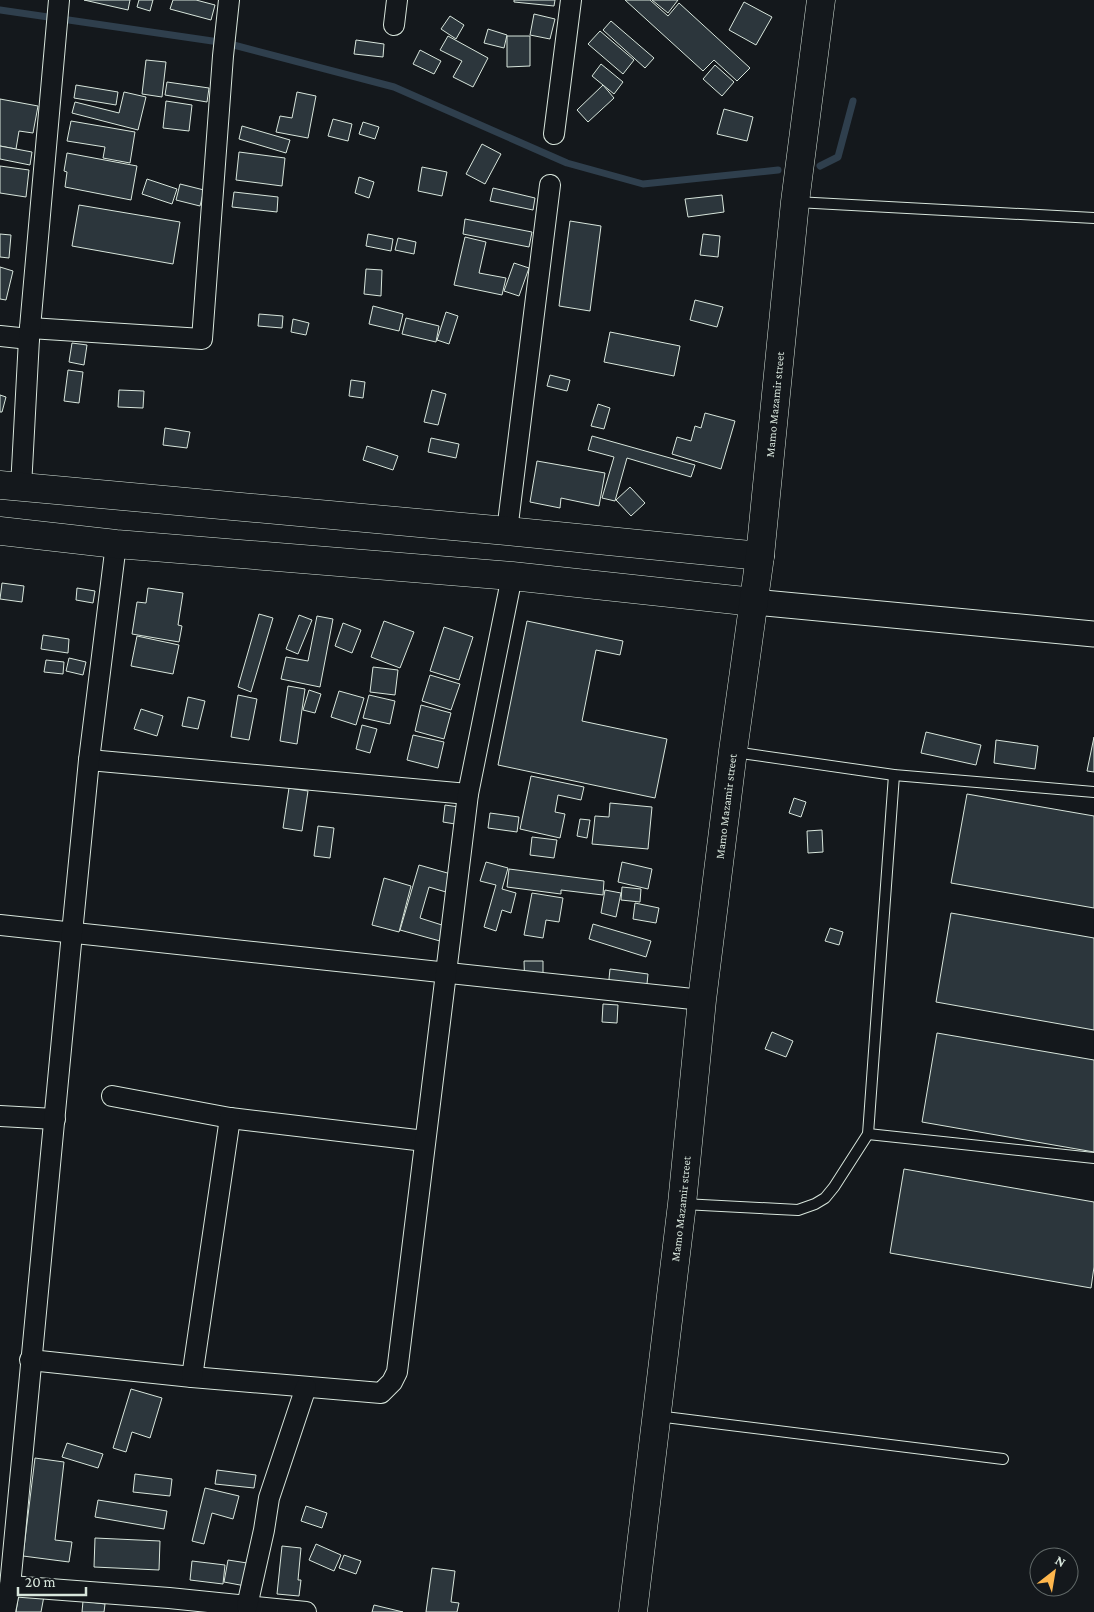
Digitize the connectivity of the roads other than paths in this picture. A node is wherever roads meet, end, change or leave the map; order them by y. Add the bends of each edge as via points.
1 (229, 0) edge
2 (397, 0) edge
3 (571, 0) edge
4 (822, 0) edge
5 (59, 1) edge
6 (394, 26) dead end
7 (554, 134) dead end
8 (550, 185) dead end
9 (795, 202) junction
10 (1094, 218) edge
11 (30, 334) junction
12 (0, 336) edge
13 (10, 486) edge
14 (0, 531) edge
15 (507, 531) junction
16 (116, 544) junction
17 (760, 556) junction
18 (512, 576) junction
19 (754, 602) junction
20 (1094, 634) edge
21 (733, 752) junction
22 (90, 760) junction
23 (894, 775) junction
24 (1094, 792) edge
25 (468, 794) junction
26 (0, 925) edge
27 (72, 933) junction
28 (446, 973) junction
29 (702, 1000) junction
30 (112, 1096) dead end
31 (0, 1116) edge
32 (230, 1118) junction
33 (55, 1119) junction
34 (868, 1134) junction
35 (425, 1141) junction
36 (1094, 1158) edge
37 (682, 1204) junction
38 (30, 1360) junction
39 (192, 1377) junction
40 (306, 1387) junction
41 (656, 1416) junction
42 (1004, 1459) dead end
43 (10, 1586) junction
44 (168, 1605) edge
45 (247, 1606) junction
46 (6, 1612) edge
47 (306, 1612) edge
48 (633, 1612) edge

1 - 11 street via 202,339
2 - 6 street
3 - 7 street
4 - 9 main road, Mamo Mazamir street
5 - 11 street
8 - 15 street
9 - 10 lane
9 - 17 main road, Mamo Mazamir street
11 - 12 street
11 - 13 street
13 - 15 main road
14 - 16 main road
15 - 17 main road
16 - 18 main road
16 - 22 street
17 - 19 main road, Mamo Mazamir street
18 - 19 main road
18 - 25 street
19 - 20 street
19 - 21 main road, Mamo Mazamir street
21 - 23 lane
21 - 29 main road, Mamo Mazamir street
22 - 25 street
22 - 27 street
23 - 24 lane
23 - 34 lane
25 - 28 street
26 - 27 street
27 - 28 street
27 - 33 street
28 - 29 street
28 - 35 street
29 - 37 main road, Mamo Mazamir street
30 - 32 street
31 - 33 street
32 - 35 street
32 - 39 street
33 - 38 street
34 - 36 lane
34 - 37 lane via 834,1187 815,1204 798,1210
35 - 40 street via 397,1372 381,1393
37 - 41 main road, Mamo Mazamir street
38 - 39 street
38 - 43 street
39 - 40 street
40 - 45 street via 269,1498
41 - 42 lane
41 - 48 main road, Mamo Mazamir street
43 - 44 street
43 - 46 street
44 - 45 street
45 - 47 street

